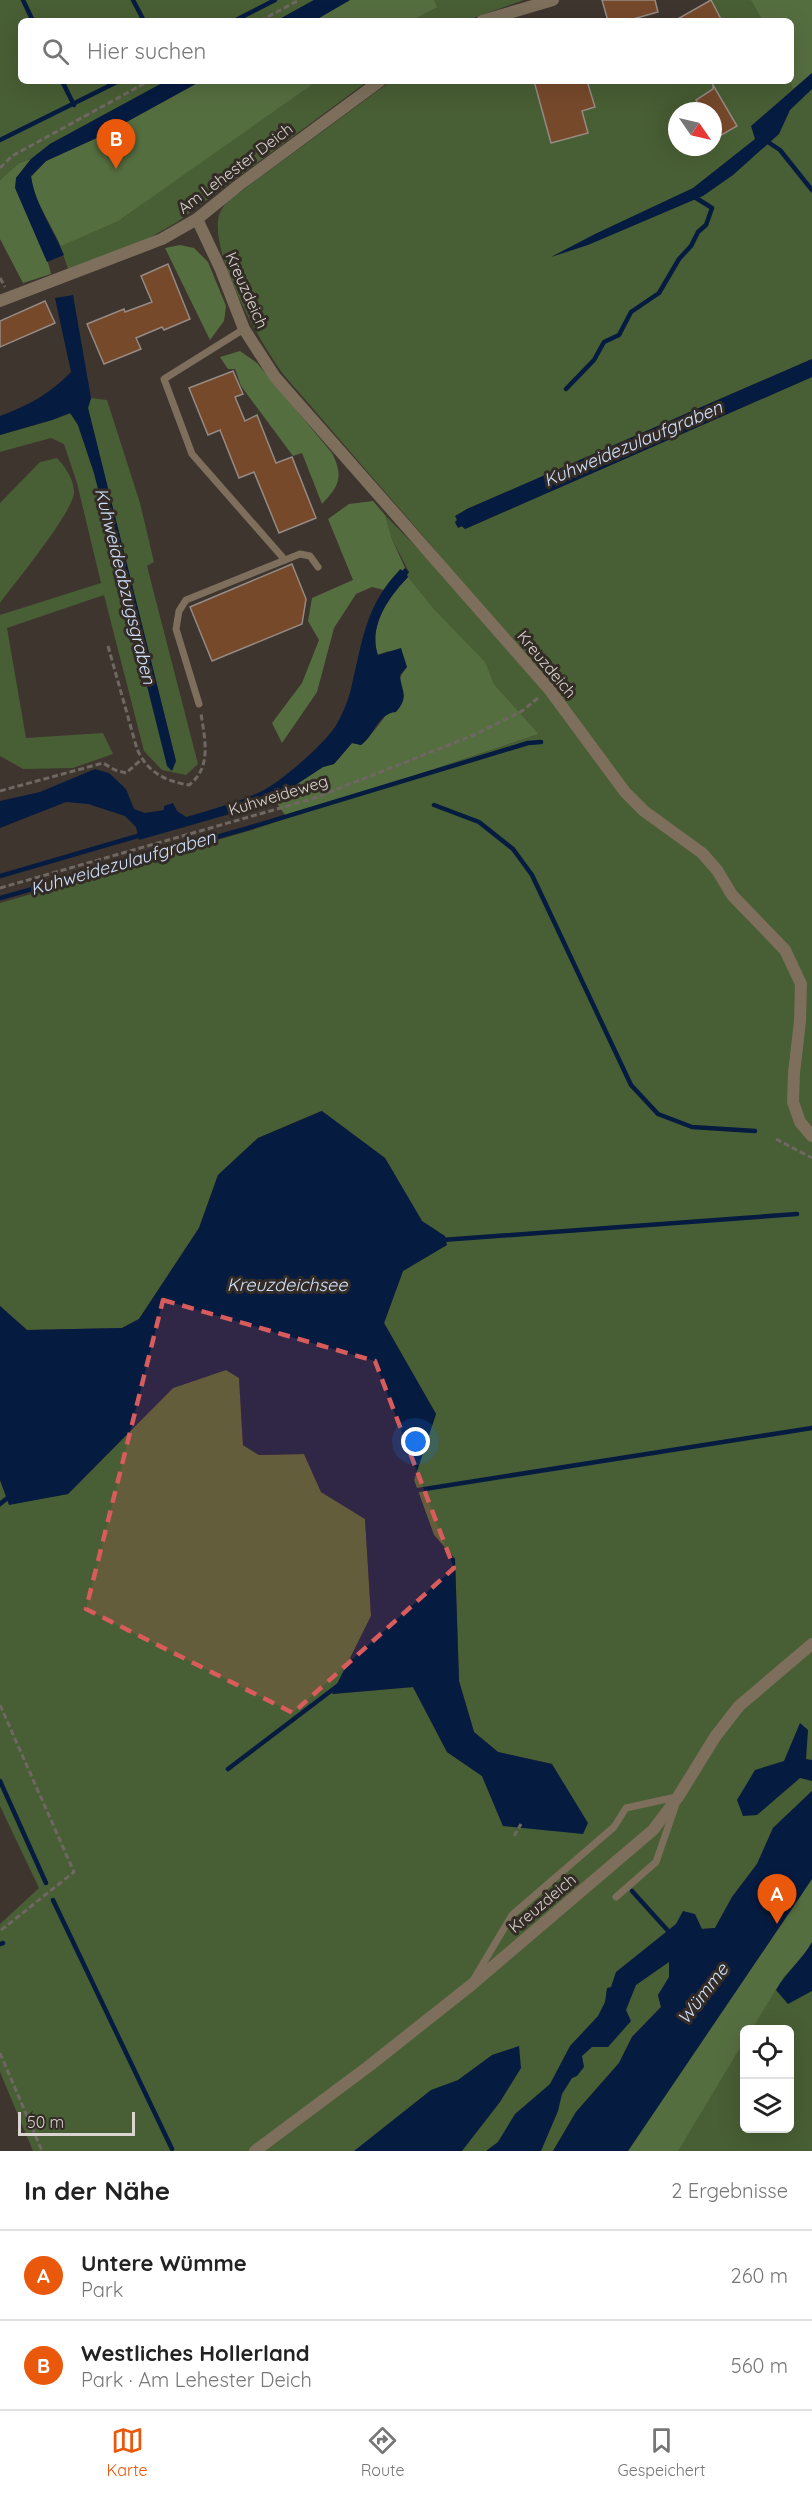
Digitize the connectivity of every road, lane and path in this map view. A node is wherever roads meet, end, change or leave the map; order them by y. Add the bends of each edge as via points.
1 (299, 0) edge
2 (553, 0) edge
3 (266, 18) edge
4 (492, 18) edge
5 (144, 84) edge
6 (376, 84) edge
7 (0, 168) edge
8 (197, 219) junction
9 (0, 301) edge
10 (244, 329) junction
11 (285, 560) junction
12 (318, 567) dead end
13 (108, 646) dead end
14 (549, 689) junction
15 (199, 704) joint
16 (142, 759) junction
17 (0, 791) edge
18 (0, 888) edge
19 (812, 1136) edge
20 (776, 1139) dead end
21 (812, 1158) edge
22 (812, 1644) edge
23 (0, 1706) edge
24 (678, 1797) junction
25 (521, 1824) dead end
26 (514, 1836) dead end
27 (616, 1897) dead end
28 (0, 1931) edge
29 (470, 1986) junction
30 (0, 2053) edge
31 (42, 2151) edge
32 (255, 2151) edge

1 - 3 path
2 - 4 street
5 - 7 path via 12,156
6 - 8 street, Am Lehester Deich
8 - 9 street, Am Lehester Deich via 137,251
8 - 10 street, Kreuzdeich
10 - 11 lane via 164,379 192,454
10 - 14 street, Kreuzdeich via 276,377
11 - 12 lane via 300,554 310,556
11 - 15 lane via 186,600 179,611 176,629
13 - 16 path
14 - 18 path, Kuhweideweg via 522,711 474,735 312,799
14 - 19 street, Kreuzdeich via 625,792 644,811 702,853 732,895 786,950 801,984 793,1102 800,1122
15 - 16 path via 206,748 205,764 197,779 189,785 157,776
16 - 17 path via 126,773 103,763
20 - 21 path
22 - 24 street, Kreuzdeich via 740,1706 715,1737
23 - 28 path via 74,1872
24 - 27 lane via 656,1862
24 - 29 street, Kreuzdeich via 653,1830
24 - 29 lane via 626,1808 614,1827 512,1915
25 - 26 path
29 - 32 street, Kreuzdeich
30 - 31 path

